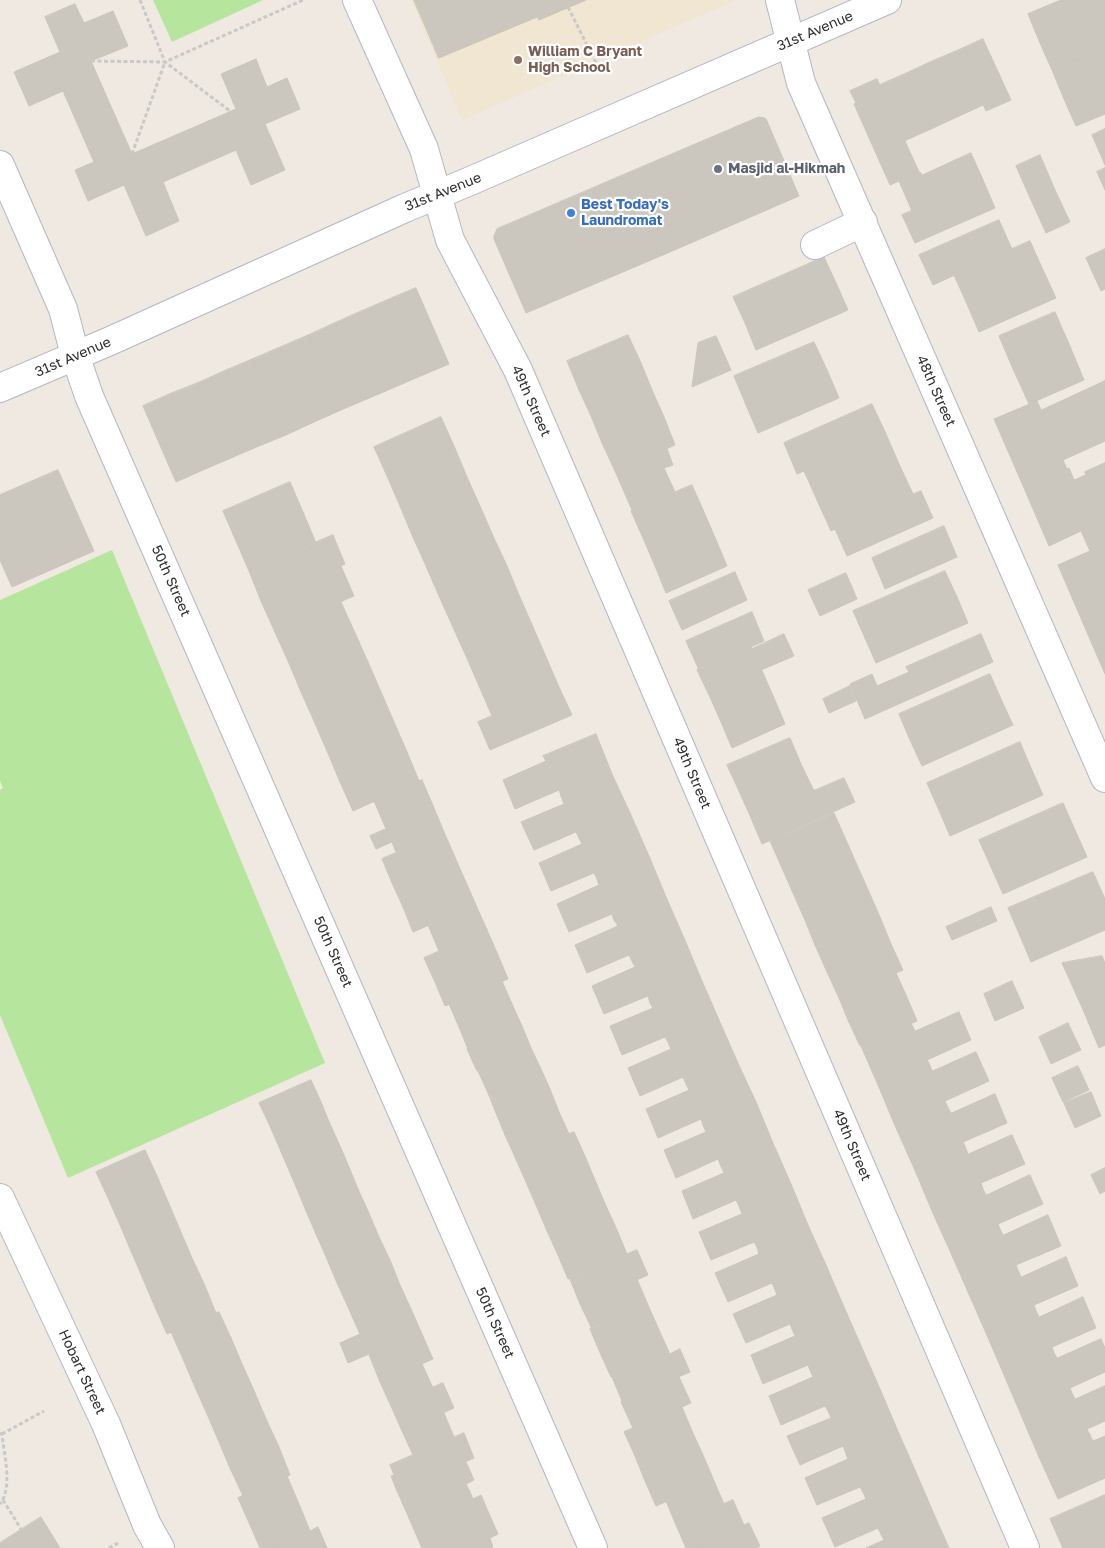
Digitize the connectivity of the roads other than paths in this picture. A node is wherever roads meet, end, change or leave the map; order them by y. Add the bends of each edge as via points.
1 (357, 0) edge
2 (780, 0) edge
3 (887, 0) edge
4 (791, 42) junction
5 (0, 165) edge
6 (437, 195) junction
7 (863, 222) junction
8 (815, 245) dead end
9 (76, 355) junction
10 (0, 388) edge
11 (1105, 778) edge
12 (0, 1198) edge
13 (160, 1548) edge
14 (593, 1548) edge
15 (1025, 1548) edge

1 - 6 street, 49th Street via 424,149
2 - 4 street, 48th Street
3 - 4 street, 31st Avenue
4 - 6 street, 31st Avenue
4 - 7 street, 48th Street via 801,83
5 - 9 street, 50th Street via 63,309
6 - 9 street, 31st Avenue
6 - 15 street, 49th Street via 450,240 518,370
7 - 8 street
7 - 11 street, 48th Street
9 - 10 street, 31st Avenue
9 - 14 street, 50th Street via 97,414
12 - 13 street, Hobart Street

